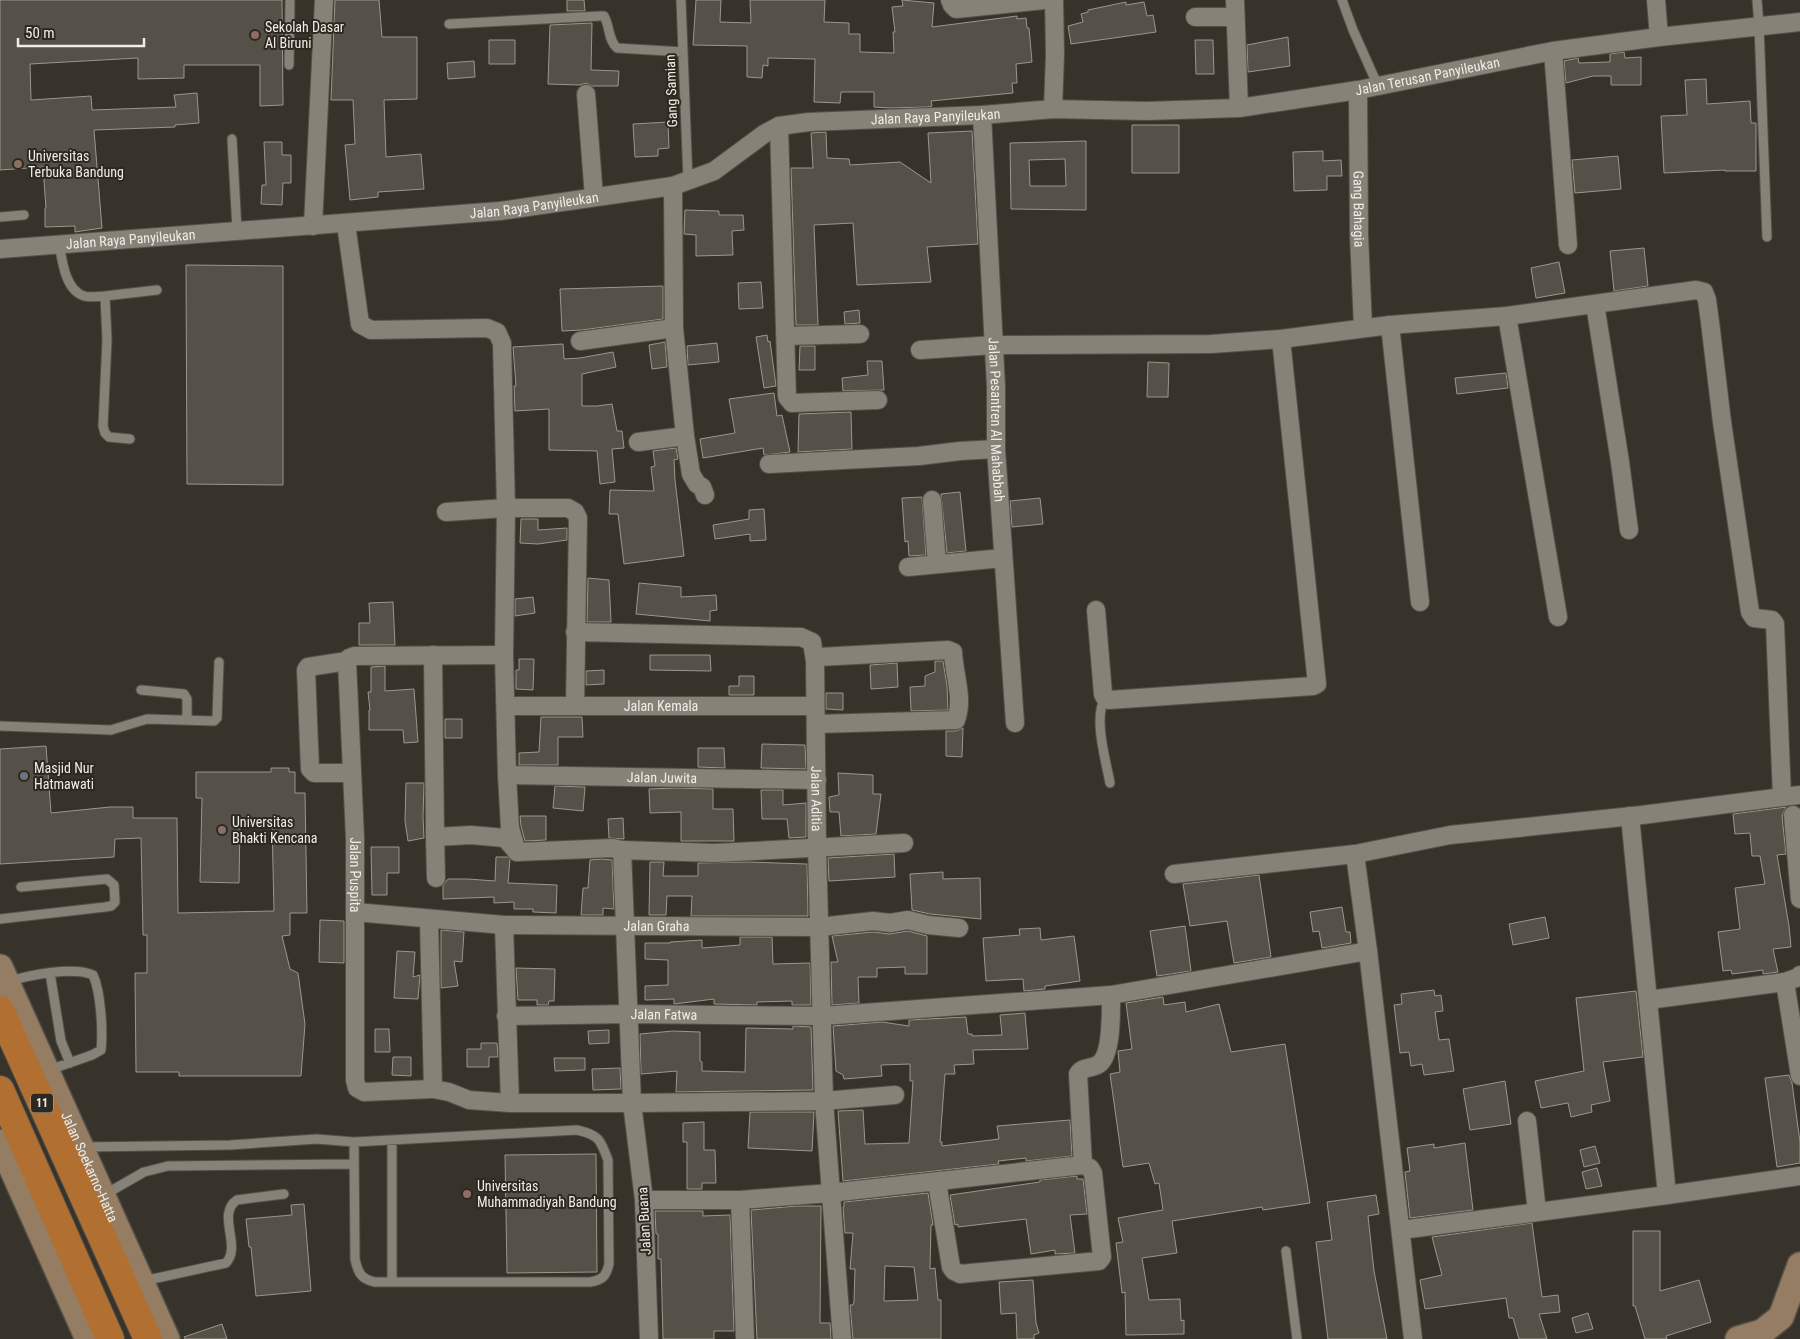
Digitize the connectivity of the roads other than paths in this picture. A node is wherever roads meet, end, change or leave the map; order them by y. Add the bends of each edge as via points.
1 (290, 0) edge
2 (324, 0) edge
3 (681, 0) edge
4 (950, 0) edge
5 (1044, 0) edge
6 (1054, 0) edge
7 (1342, 0) edge
8 (1656, 0) edge
9 (1757, 0) edge
10 (1235, 8) edge
11 (1195, 17) dead end
12 (1800, 22) edge
13 (449, 24) dead end
14 (1759, 26) junction
15 (1659, 37) junction
16 (1553, 51) junction
17 (683, 52) junction
18 (289, 65) dead end
19 (1378, 86) junction
20 (1358, 90) junction
21 (586, 94) dead end
22 (1053, 108) junction
23 (1239, 108) junction
24 (982, 115) junction
25 (779, 126) junction
26 (232, 139) dead end
27 (680, 184) junction
28 (594, 197) junction
29 (24, 215) dead end
30 (0, 217) edge
31 (346, 224) junction
32 (313, 226) junction
33 (237, 230) junction
34 (1767, 237) dead end
35 (59, 243) junction
36 (1568, 245) dead end
37 (0, 249) edge
38 (157, 290) dead end
39 (105, 296) junction
40 (1595, 304) junction
41 (1507, 316) junction
42 (1390, 325) junction
43 (674, 328) junction
44 (1363, 328) junction
45 (860, 334) dead end
46 (786, 336) junction
47 (1281, 338) junction
48 (580, 341) dead end
49 (994, 345) junction
50 (920, 350) dead end
51 (878, 400) dead end
52 (686, 436) junction
53 (130, 439) dead end
54 (638, 442) dead end
55 (996, 449) junction
56 (769, 464) dead end
57 (705, 496) dead end
58 (932, 500) dead end
59 (506, 508) junction
60 (446, 512) dead end
61 (1629, 530) dead end
62 (1003, 558) junction
63 (937, 564) junction
64 (908, 567) dead end
65 (1420, 602) dead end
66 (1096, 610) dead end
67 (1558, 617) dead end
68 (575, 632) junction
69 (433, 655) junction
70 (504, 656) junction
71 (347, 661) junction
72 (815, 661) junction
73 (219, 662) dead end
74 (141, 690) dead end
75 (1105, 698) junction
76 (506, 706) junction
77 (575, 706) junction
78 (815, 715) junction
79 (187, 720) junction
80 (1015, 723) dead end
81 (0, 726) edge
82 (351, 773) junction
83 (507, 775) junction
84 (816, 780) junction
85 (1110, 783) dead end
86 (1800, 796) edge
87 (1782, 797) junction
88 (1793, 815) dead end
89 (1630, 816) junction
90 (435, 838) junction
91 (904, 843) dead end
92 (817, 848) junction
93 (622, 850) junction
94 (517, 852) junction
95 (1355, 854) junction
96 (1174, 874) dead end
97 (436, 878) dead end
98 (21, 887) dead end
99 (1800, 899) edge
100 (355, 912) junction
101 (0, 919) edge
102 (429, 920) junction
103 (504, 925) junction
104 (624, 927) junction
105 (819, 927) junction
106 (959, 928) dead end
107 (1368, 951) junction
108 (50, 973) junction
109 (3, 975) edge
110 (1793, 979) edge
111 (1111, 995) junction
112 (1648, 1000) junction
113 (0, 1010) edge
114 (628, 1014) junction
115 (506, 1016) junction
116 (822, 1016) junction
117 (70, 1063) junction
118 (47, 1071) junction
119 (1800, 1076) edge
120 (433, 1089) junction
121 (0, 1090) edge
122 (895, 1095) dead end
123 (824, 1101) junction
124 (510, 1103) junction
125 (632, 1103) junction
126 (1527, 1121) dead end
127 (392, 1140) junction
128 (0, 1142) edge
129 (354, 1142) junction
130 (80, 1147) junction
131 (354, 1164) junction
132 (1083, 1165) junction
133 (1800, 1176) edge
134 (937, 1182) junction
135 (284, 1194) dead end
136 (830, 1194) junction
137 (1667, 1195) junction
138 (103, 1196) junction
139 (38, 1200) junction
140 (644, 1200) junction
141 (740, 1200) junction
142 (1537, 1212) junction
143 (1401, 1230) junction
144 (1286, 1251) dead end
145 (1800, 1265) edge
146 (141, 1282) junction
147 (392, 1282) junction
148 (88, 1339) edge
149 (110, 1339) edge
150 (148, 1339) edge
151 (167, 1339) edge
152 (649, 1339) edge
153 (745, 1339) edge
154 (842, 1339) edge
155 (1297, 1339) edge
156 (1413, 1339) edge
157 (1738, 1339) edge

1 - 18 lane
2 - 32 street
3 - 17 lane, Gang Samian
4 - 5 street via 956,9 962,9
6 - 22 street
7 - 19 lane
8 - 15 street
9 - 14 lane
10 - 11 street
10 - 23 street
12 - 14 street, Jalan Terusan Panyileukan
13 - 17 lane via 604,16 617,48
14 - 15 street, Jalan Terusan Panyileukan
14 - 34 lane
15 - 16 street, Jalan Terusan Panyileukan
16 - 19 street, Jalan Terusan Panyileukan
16 - 36 street
17 - 27 lane, Gang Samian
19 - 20 street, Jalan Terusan Panyileukan
20 - 23 street, Jalan Terusan Panyileukan
20 - 44 street, Gang Bahagia
21 - 28 street
22 - 23 street, Jalan Terusan Panyileukan via 1146,111
22 - 24 street, Jalan Raya Panyileukan
24 - 25 street, Jalan Raya Panyileukan
24 - 49 street, Jalan Pesantren Al Mahabbah
25 - 27 street, Jalan Raya Panyileukan via 714,171
25 - 46 street
26 - 33 lane
27 - 28 street, Jalan Raya Panyileukan
27 - 43 street
28 - 31 street, Jalan Raya Panyileukan via 500,211
29 - 30 lane
31 - 32 street, Jalan Raya Panyileukan
31 - 59 street via 360,324 365,328 487,328 497,332 502,343
32 - 33 street, Jalan Raya Panyileukan
33 - 35 street, Jalan Raya Panyileukan
35 - 37 street, Jalan Raya Panyileukan
35 - 39 lane via 69,282 76,291 85,296
38 - 39 lane
39 - 53 lane via 107,340 103,426 109,438
40 - 41 street
40 - 61 street
40 - 87 street via 1696,290 1704,292 1750,612 1754,618 1772,620 1775,624
41 - 42 street
41 - 67 street
42 - 44 street
42 - 65 street
43 - 48 street
43 - 52 street
44 - 47 street
45 - 46 street
46 - 51 street via 787,397 792,403
47 - 49 street via 1211,344
47 - 75 street via 1317,684 1117,700
49 - 50 street
49 - 55 street, Jalan Pesantren Al Mahabbah
52 - 54 street
52 - 57 street via 691,474
55 - 56 street
55 - 62 street, Jalan Pesantren Al Mahabbah
58 - 63 street
59 - 60 street
59 - 68 street via 568,508 575,512 578,518
59 - 70 street
62 - 63 street
62 - 80 street, Jalan Pesantren Al Mahabbah
63 - 64 street
66 - 75 street
68 - 72 street, Jalan Aditia via 810,639
68 - 77 street
69 - 70 street
69 - 71 street via 354,656
69 - 90 street
70 - 76 street
71 - 82 street, Jalan Puspita
71 - 82 street via 311,665 306,670 310,769 314,774
72 - 78 street, Jalan Aditia
72 - 78 street, Jalan Kemala via 819,657 948,650 953,652 960,705 956,720
73 - 79 lane via 217,718 210,722
74 - 79 lane via 184,694
75 - 85 lane via 1100,710 1101,735
76 - 77 street, Jalan Kemala
76 - 83 street
77 - 78 street, Jalan Kemala
78 - 84 street, Jalan Aditia
79 - 81 lane via 147,719 111,730
82 - 100 street, Jalan Puspita
83 - 84 street, Jalan Juwita
83 - 94 street via 510,828
84 - 92 street, Jalan Aditia
86 - 87 street
87 - 89 street
88 - 99 street
89 - 95 street via 1450,836
89 - 112 street
90 - 94 street via 471,835 505,838
90 - 97 street
91 - 92 street
92 - 93 street via 715,853
92 - 105 street, Jalan Aditia
93 - 94 street
93 - 104 street, Jalan Buana
95 - 96 street
95 - 107 street
98 - 101 lane via 107,879 114,885 115,902 111,906
100 - 102 street, Jalan Graha
100 - 120 street, Jalan Puspita via 357,1088 364,1092
102 - 103 street, Jalan Graha
102 - 120 street
103 - 104 street, Jalan Graha
103 - 115 street
104 - 105 street, Jalan Graha
104 - 114 street, Jalan Buana
105 - 106 street, Jalan Graha via 908,920
105 - 116 street, Jalan Aditia
107 - 111 street, Jalan Fatwa
107 - 143 street
108 - 109 lane
108 - 117 lane via 61,1041
108 - 117 lane via 86,972 93,975 98,984 101,1050
109 - 118 main road, Jalan Soekarno-Hatta
110 - 112 street
110 - 119 street
111 - 116 street, Jalan Fatwa
111 - 132 street via 1106,1052 1098,1065 1080,1070 1078,1074
112 - 137 street
113 - 150 highway, Jalan Soekarno-Hatta / 11
114 - 115 street, Jalan Fatwa
114 - 116 street, Jalan Fatwa
114 - 125 street, Jalan Buana
115 - 124 street
116 - 123 street, Jalan Aditia
117 - 118 lane
118 - 130 main road, Jalan Soekarno-Hatta
120 - 124 street via 470,1100
121 - 139 highway, 11
122 - 123 street
123 - 125 street
123 - 136 street, Jalan Aditia
124 - 125 street
125 - 140 street, Jalan Buana
126 - 142 street
127 - 129 lane
127 - 147 lane
127 - 147 lane via 577,1130 593,1134 602,1144 608,1160 609,1245 606,1274 600,1280 590,1282
128 - 139 main road
129 - 130 lane via 317,1139 230,1145
129 - 131 lane
130 - 138 main road, Jalan Soekarno-Hatta
131 - 138 lane via 168,1166 144,1172
131 - 147 lane via 355,1259 358,1272 364,1279
132 - 134 street
132 - 134 street via 1093,1173 1102,1251 1098,1260 960,1274 951,1266
133 - 137 street
134 - 136 street
135 - 146 lane via 237,1200 231,1204 228,1210 232,1248 231,1258 226,1263
136 - 141 street
136 - 154 street, Jalan Aditia
137 - 142 street
138 - 146 main road, Jalan Soekarno-Hatta
139 - 148 main road
139 - 149 highway, 11
140 - 141 street
140 - 152 street, Jalan Buana
141 - 153 street
142 - 143 street
143 - 156 street
144 - 155 lane
145 - 157 main road via 1781,1317 1762,1332
146 - 151 main road, Jalan Soekarno-Hatta

